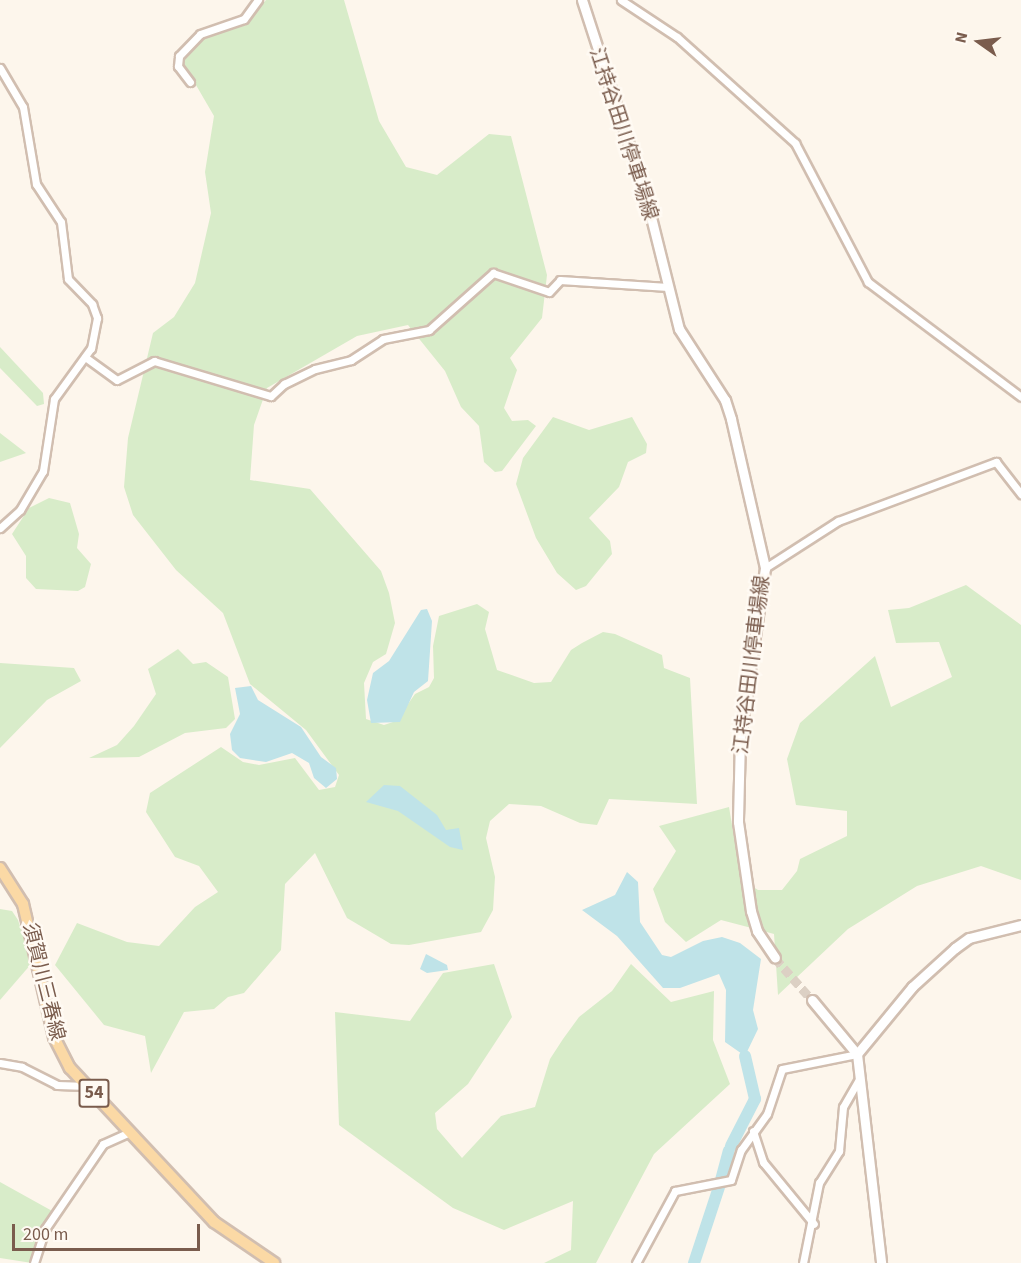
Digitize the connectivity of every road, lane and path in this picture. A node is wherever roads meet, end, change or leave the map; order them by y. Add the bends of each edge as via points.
1 (258, 0) edge
2 (582, 0) edge
3 (621, 0) edge
4 (0, 68) edge
5 (190, 82) dead end
6 (668, 287) junction
7 (85, 357) junction
8 (1021, 397) edge
9 (1021, 494) edge
10 (0, 528) edge
11 (765, 568) junction
12 (0, 868) edge
13 (1021, 925) edge
14 (776, 958) tunnel mouth
15 (812, 1000) tunnel mouth
16 (857, 1054) junction
17 (0, 1063) edge
18 (860, 1077) junction
19 (87, 1086) junction
20 (753, 1131) junction
21 (130, 1132) junction
22 (814, 1224) junction
23 (34, 1263) edge
24 (274, 1263) edge
25 (636, 1263) edge
26 (803, 1263) edge
27 (882, 1263) edge

1 - 5 street via 244,19 203,32 180,56 178,66
2 - 6 main road, 江持谷田川停車場線 via 594,46 629,140
3 - 8 street via 677,37 795,143 868,282
4 - 7 street via 23,107 36,184 61,222 68,279 96,313 94,339
6 - 7 street via 567,280 549,292 493,273 429,330 383,339 351,360 315,369 284,384 271,396 154,361 117,380
6 - 11 main road, 江持谷田川停車場線 via 683,338 725,400
7 - 10 street via 54,399 43,471 20,510
9 - 11 street via 996,462 838,521
11 - 14 main road, 江持谷田川停車場線 via 741,738 738,822 751,911 757,931
12 - 19 main road, 須賀川三春線 / 54 via 17,893 29,925 54,1037 70,1068
13 - 16 main road via 969,938 955,948 912,987
15 - 16 main road
16 - 18 main road
16 - 20 street via 782,1069 766,1114
17 - 19 street via 22,1067 63,1087
18 - 22 street via 843,1107 839,1151 819,1183
18 - 27 main road
19 - 21 main road, 須賀川三春線 / 54
20 - 22 street via 763,1162
20 - 25 street via 731,1180 682,1188 671,1195
21 - 23 street via 103,1144 45,1229
21 - 24 main road, 須賀川三春線 / 54 via 214,1222
22 - 26 street

